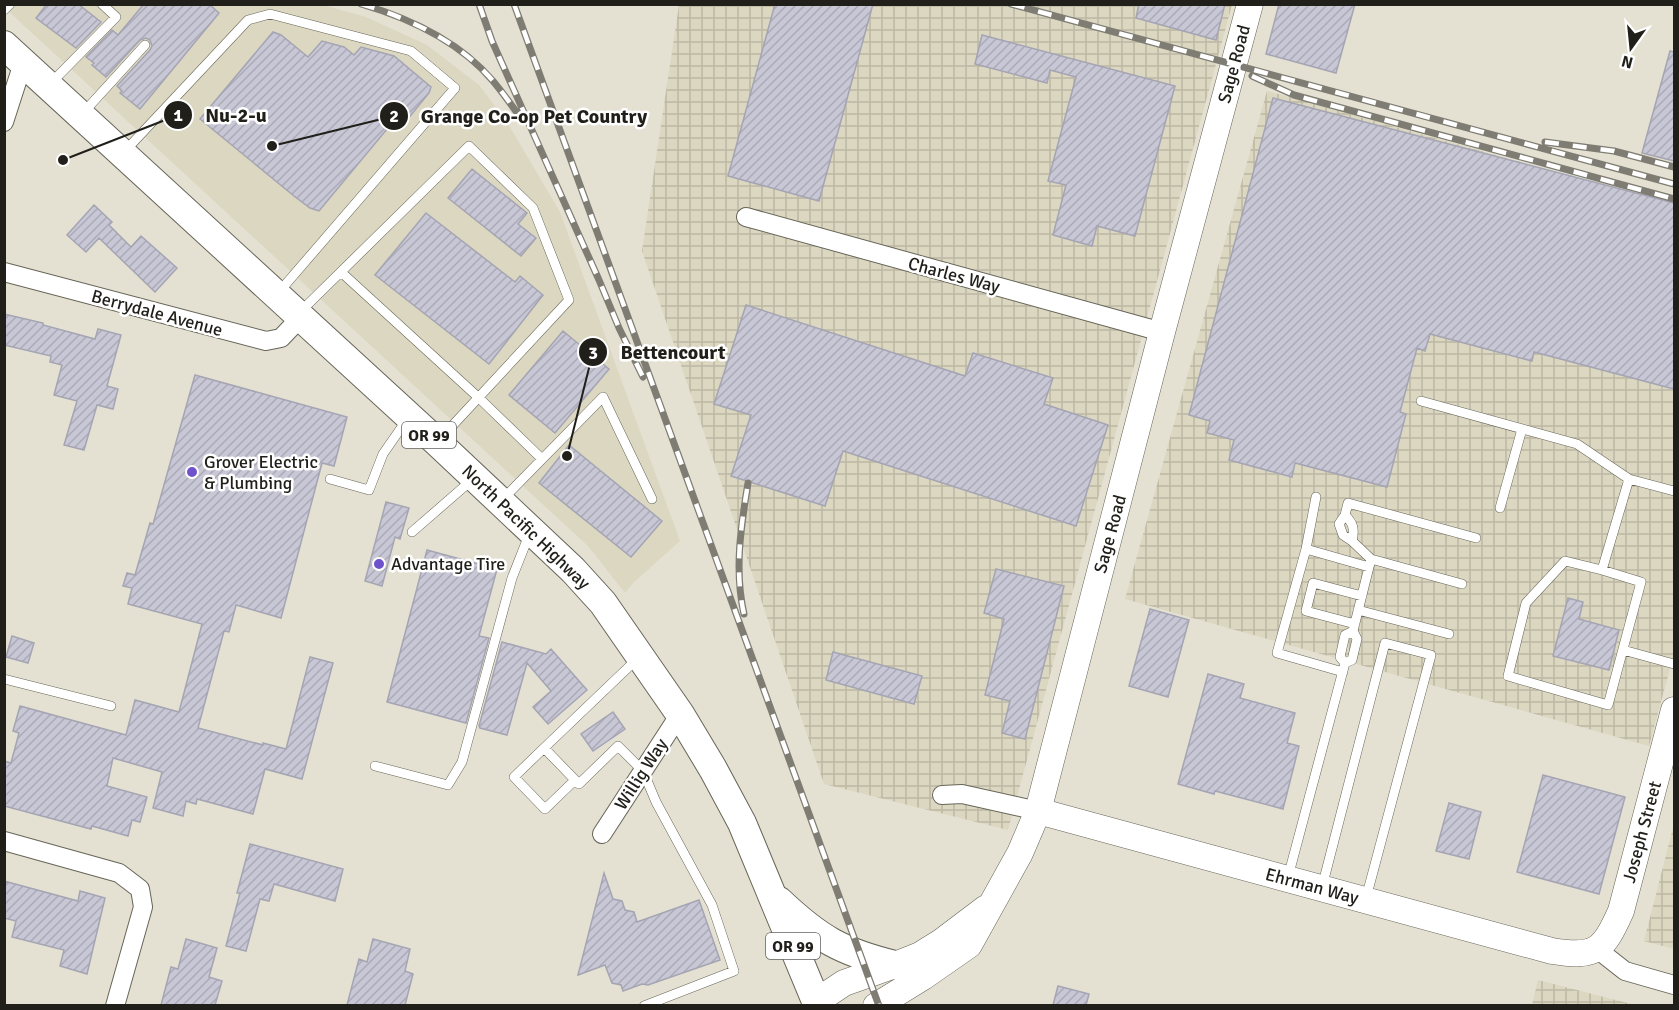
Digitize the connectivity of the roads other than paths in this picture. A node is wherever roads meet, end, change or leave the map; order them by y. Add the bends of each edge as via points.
1 (10, 4) edge
2 (102, 4) edge
3 (1250, 4) edge
4 (4, 10) edge
5 (146, 45) dead end
6 (14, 54) edge
7 (49, 86) junction
8 (81, 115) junction
9 (4, 122) edge
10 (123, 153) junction
11 (746, 217) dead end
12 (4, 272) edge
13 (341, 272) junction
14 (277, 294) junction
15 (300, 315) junction
16 (1162, 332) junction
17 (479, 398) junction
18 (1420, 401) dead end
19 (409, 416) junction
20 (1522, 429) junction
21 (437, 442) junction
22 (542, 459) junction
23 (474, 477) junction
24 (330, 479) dead end
25 (1629, 479) junction
26 (1674, 491) edge
27 (1316, 496) dead end
28 (652, 500) dead end
29 (501, 502) junction
30 (1500, 508) dead end
31 (531, 530) junction
32 (412, 532) dead end
33 (1476, 538) dead end
34 (1306, 549) junction
35 (1370, 563) junction
36 (1602, 570) junction
37 (1462, 584) dead end
38 (1362, 596) junction
39 (1358, 610) junction
40 (1354, 628) junction
41 (1449, 634) dead end
42 (1623, 650) junction
43 (640, 656) junction
44 (1674, 664) edge
45 (1344, 667) junction
46 (4, 679) edge
47 (111, 706) dead end
48 (1674, 710) edge
49 (680, 714) junction
50 (544, 748) junction
51 (375, 766) dead end
52 (643, 771) junction
53 (575, 780) junction
54 (942, 795) dead end
55 (1038, 811) junction
56 (602, 834) dead end
57 (4, 841) edge
58 (1288, 879) junction
59 (1322, 888) junction
60 (770, 892) junction
61 (1365, 900) junction
62 (991, 904) junction
63 (1597, 949) junction
64 (896, 965) junction
65 (1674, 985) edge
66 (817, 1004) edge
67 (115, 1005) edge
68 (644, 1005) edge
69 (876, 1005) edge

1 - 4 lane
2 - 7 lane via 116,17
3 - 16 main road, Sage Road
5 - 8 lane
6 - 7 main road, North Pacific Highway / OR 99
6 - 9 street
7 - 8 main road, North Pacific Highway / OR 99
8 - 10 main road, North Pacific Highway / OR 99
10 - 14 main road, North Pacific Highway / OR 99
10 - 14 lane via 248,20 270,14 411,51 455,88
11 - 16 street, Charles Way
12 - 15 street, Berrydale Avenue via 266,341 281,338
13 - 15 lane
13 - 17 lane
13 - 17 lane via 469,146 533,208 569,300
14 - 15 main road, North Pacific Highway / OR 99
15 - 19 main road, North Pacific Highway / OR 99
16 - 55 main road, Sage Road
17 - 21 lane
17 - 22 lane
18 - 20 lane
19 - 21 main road, North Pacific Highway / OR 99
19 - 24 lane via 383,454 369,490
20 - 25 lane via 1577,444
20 - 30 lane
21 - 23 main road, North Pacific Highway / OR 99
22 - 28 lane via 603,397
22 - 29 lane
23 - 29 main road, North Pacific Highway / OR 99
23 - 32 lane
25 - 26 lane
25 - 36 lane
27 - 34 lane
29 - 31 main road, North Pacific Highway / OR 99
31 - 43 main road, North Pacific Highway / OR 99 via 603,603
31 - 51 lane via 512,578 462,762 447,785
33 - 35 lane via 1348,503 1345,515 1354,531 1352,540
34 - 35 lane
34 - 45 lane via 1277,653
35 - 37 lane
35 - 38 lane
36 - 42 lane via 1641,582
36 - 42 lane via 1565,561 1526,603 1508,676 1608,705
38 - 39 lane
38 - 40 lane via 1313,583 1306,611
39 - 40 lane
39 - 41 lane
40 - 45 lane via 1357,639 1352,660
42 - 44 lane
43 - 49 main road, North Pacific Highway / OR 99
43 - 50 lane
45 - 58 lane
46 - 47 lane
48 - 63 main road, Joseph Street via 1621,911
49 - 52 street, Willig Way
49 - 60 main road, North Pacific Highway / OR 99 via 742,823
50 - 53 lane
50 - 53 lane via 514,777 545,809
52 - 53 lane via 618,746 579,784
52 - 56 street, Willig Way
52 - 68 lane via 712,905 734,971
54 - 55 street, Ehrman Way via 962,794
55 - 58 main road, Ehrman Way
55 - 62 main road, Sage Road
57 - 67 street via 119,873 140,889 143,907
58 - 59 main road, Ehrman Way
59 - 61 main road, Ehrman Way
59 - 61 lane via 1385,643 1431,655
60 - 64 main road via 802,924 840,948
60 - 66 main road, North Pacific Highway / OR 99
61 - 63 main road, Ehrman Way via 1552,951 1577,955
62 - 64 main road via 941,942
62 - 69 main road, Sage Road via 969,945
63 - 65 street via 1625,971
64 - 66 main road via 844,983

